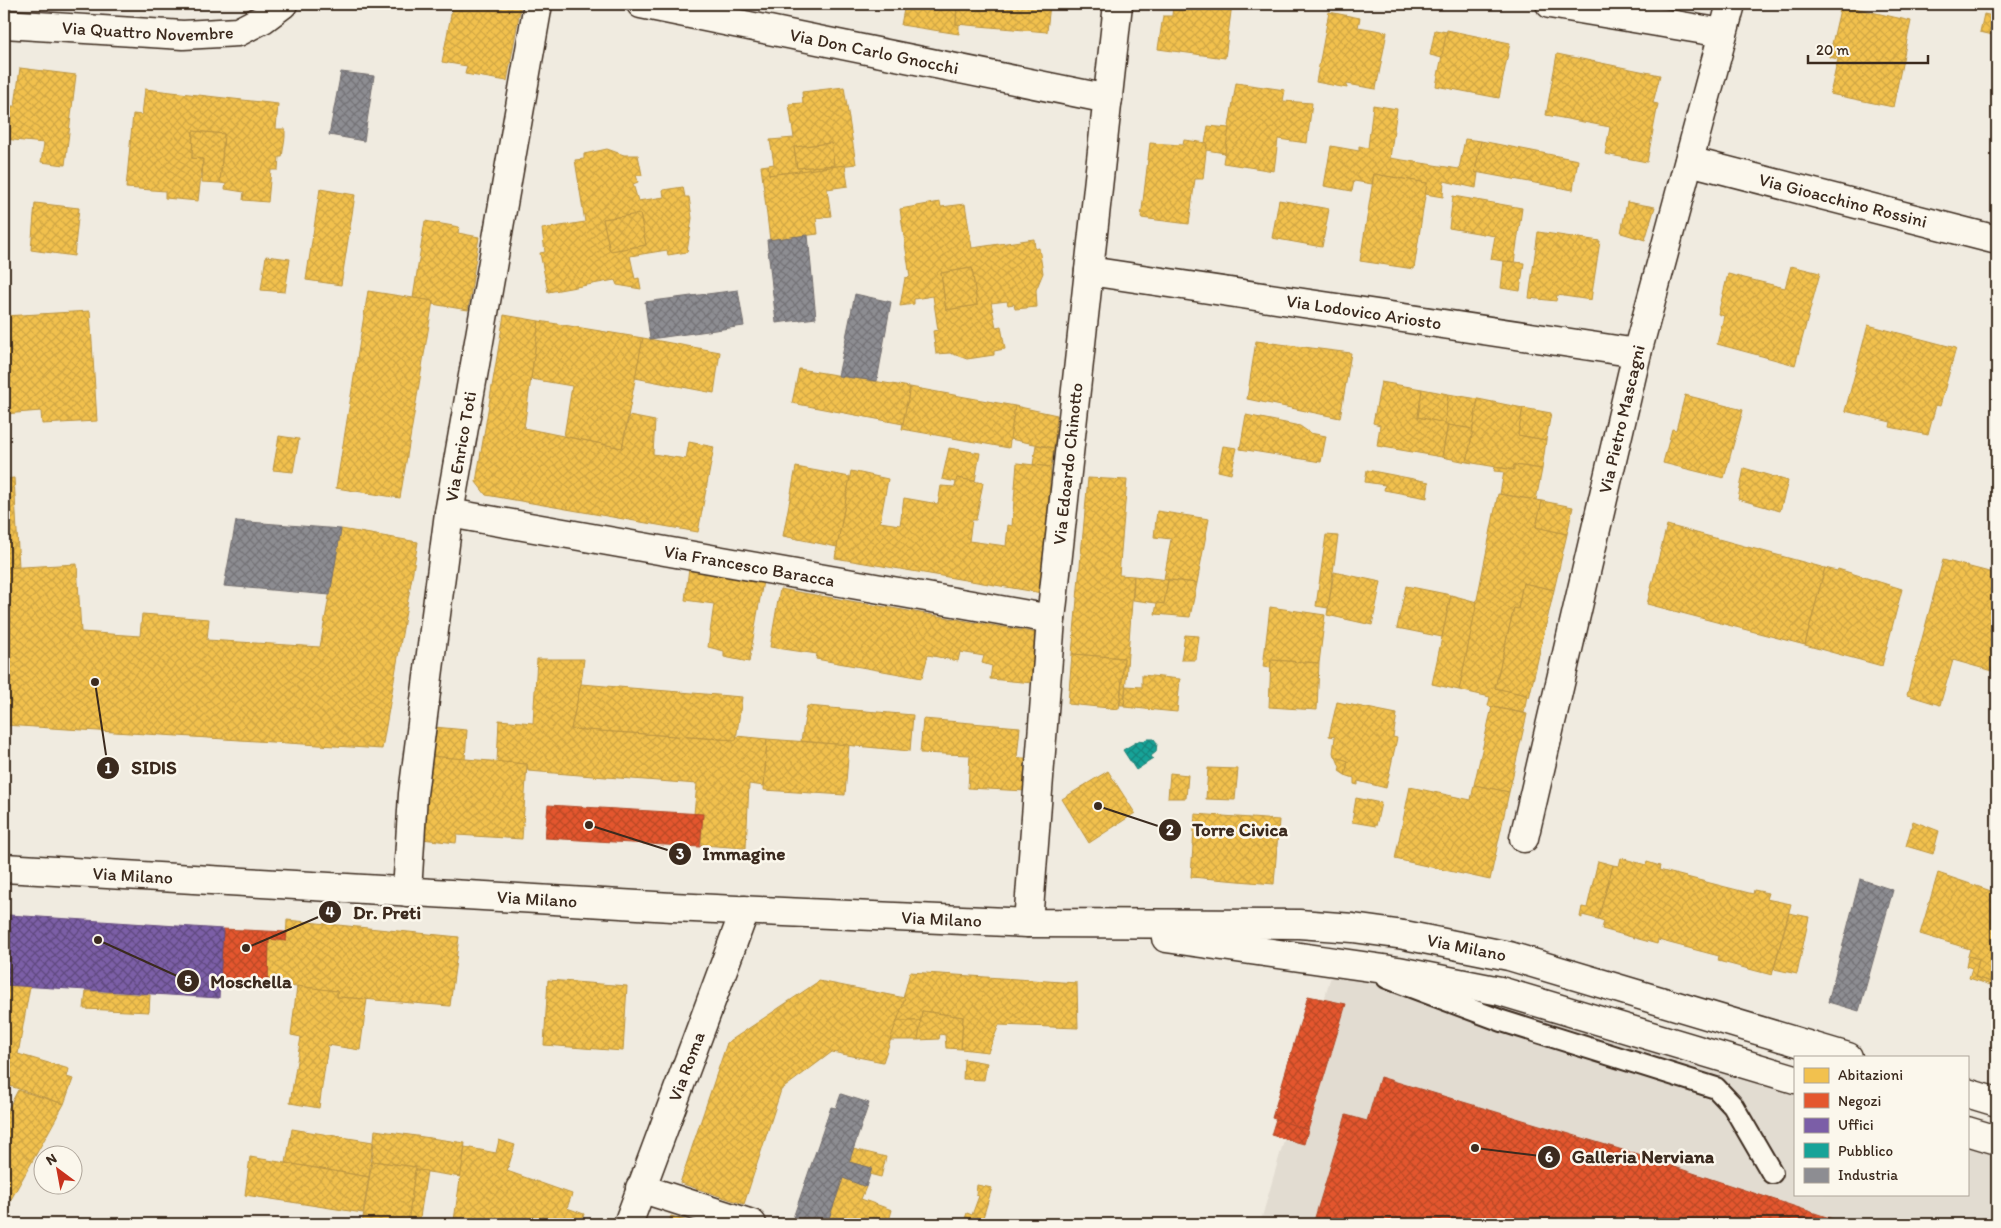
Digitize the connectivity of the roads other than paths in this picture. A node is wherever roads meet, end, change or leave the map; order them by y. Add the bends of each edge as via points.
1 (283, 4) edge
2 (538, 4) edge
3 (641, 4) edge
4 (1118, 4) edge
5 (1550, 4) edge
6 (1731, 4) edge
7 (4, 24) edge
8 (1723, 33) junction
9 (1108, 99) junction
10 (1689, 161) junction
11 (1997, 240) edge
12 (1089, 271) junction
13 (1637, 353) junction
14 (449, 512) junction
15 (1052, 619) junction
16 (1524, 838) dead end
17 (4, 868) edge
18 (407, 892) junction
19 (745, 910) junction
20 (1028, 923) junction
21 (1071, 924) junction
22 (1348, 964) junction
23 (1845, 1056) edge
24 (1794, 1079) edge
25 (1968, 1093) edge
26 (1997, 1102) edge
27 (1968, 1131) edge
28 (1997, 1140) edge
29 (1772, 1173) dead end
30 (640, 1188) junction
31 (628, 1224) edge
32 (752, 1224) edge

1 - 7 street, Via Quattro Novembre via 238,32 183,34
2 - 14 street, Via Enrico Toti
3 - 9 street, Via Don Carlo Gnocchi
4 - 9 street, Via Edoardo Chinotto
5 - 8 street
6 - 8 street, Via Pietro Mascagni
8 - 10 street, Via Pietro Mascagni
9 - 12 street, Via Edoardo Chinotto
10 - 11 street, Via Gioacchino Rossini
10 - 13 street, Via Pietro Mascagni
12 - 13 street, Via Lodovico Ariosto
12 - 15 street, Via Edoardo Chinotto
13 - 16 street, Via Pietro Mascagni
14 - 15 street, Via Francesco Baracca
14 - 18 street, Via Enrico Toti via 413,794
15 - 20 street, Via Edoardo Chinotto
17 - 18 street, Via Milano
18 - 19 street, Via Milano
19 - 20 street, Via Milano
19 - 30 street, Via Roma
20 - 21 street, Via Milano
21 - 22 street, Via Milano
21 - 23 street, Via Milano via 1299,924 1404,935 1509,956
22 - 24 street, Via Milano via 1500,991
22 - 29 lane via 1502,1021 1716,1088 1733,1106
25 - 26 street
27 - 28 street
30 - 31 street, Via Roma
30 - 32 street

